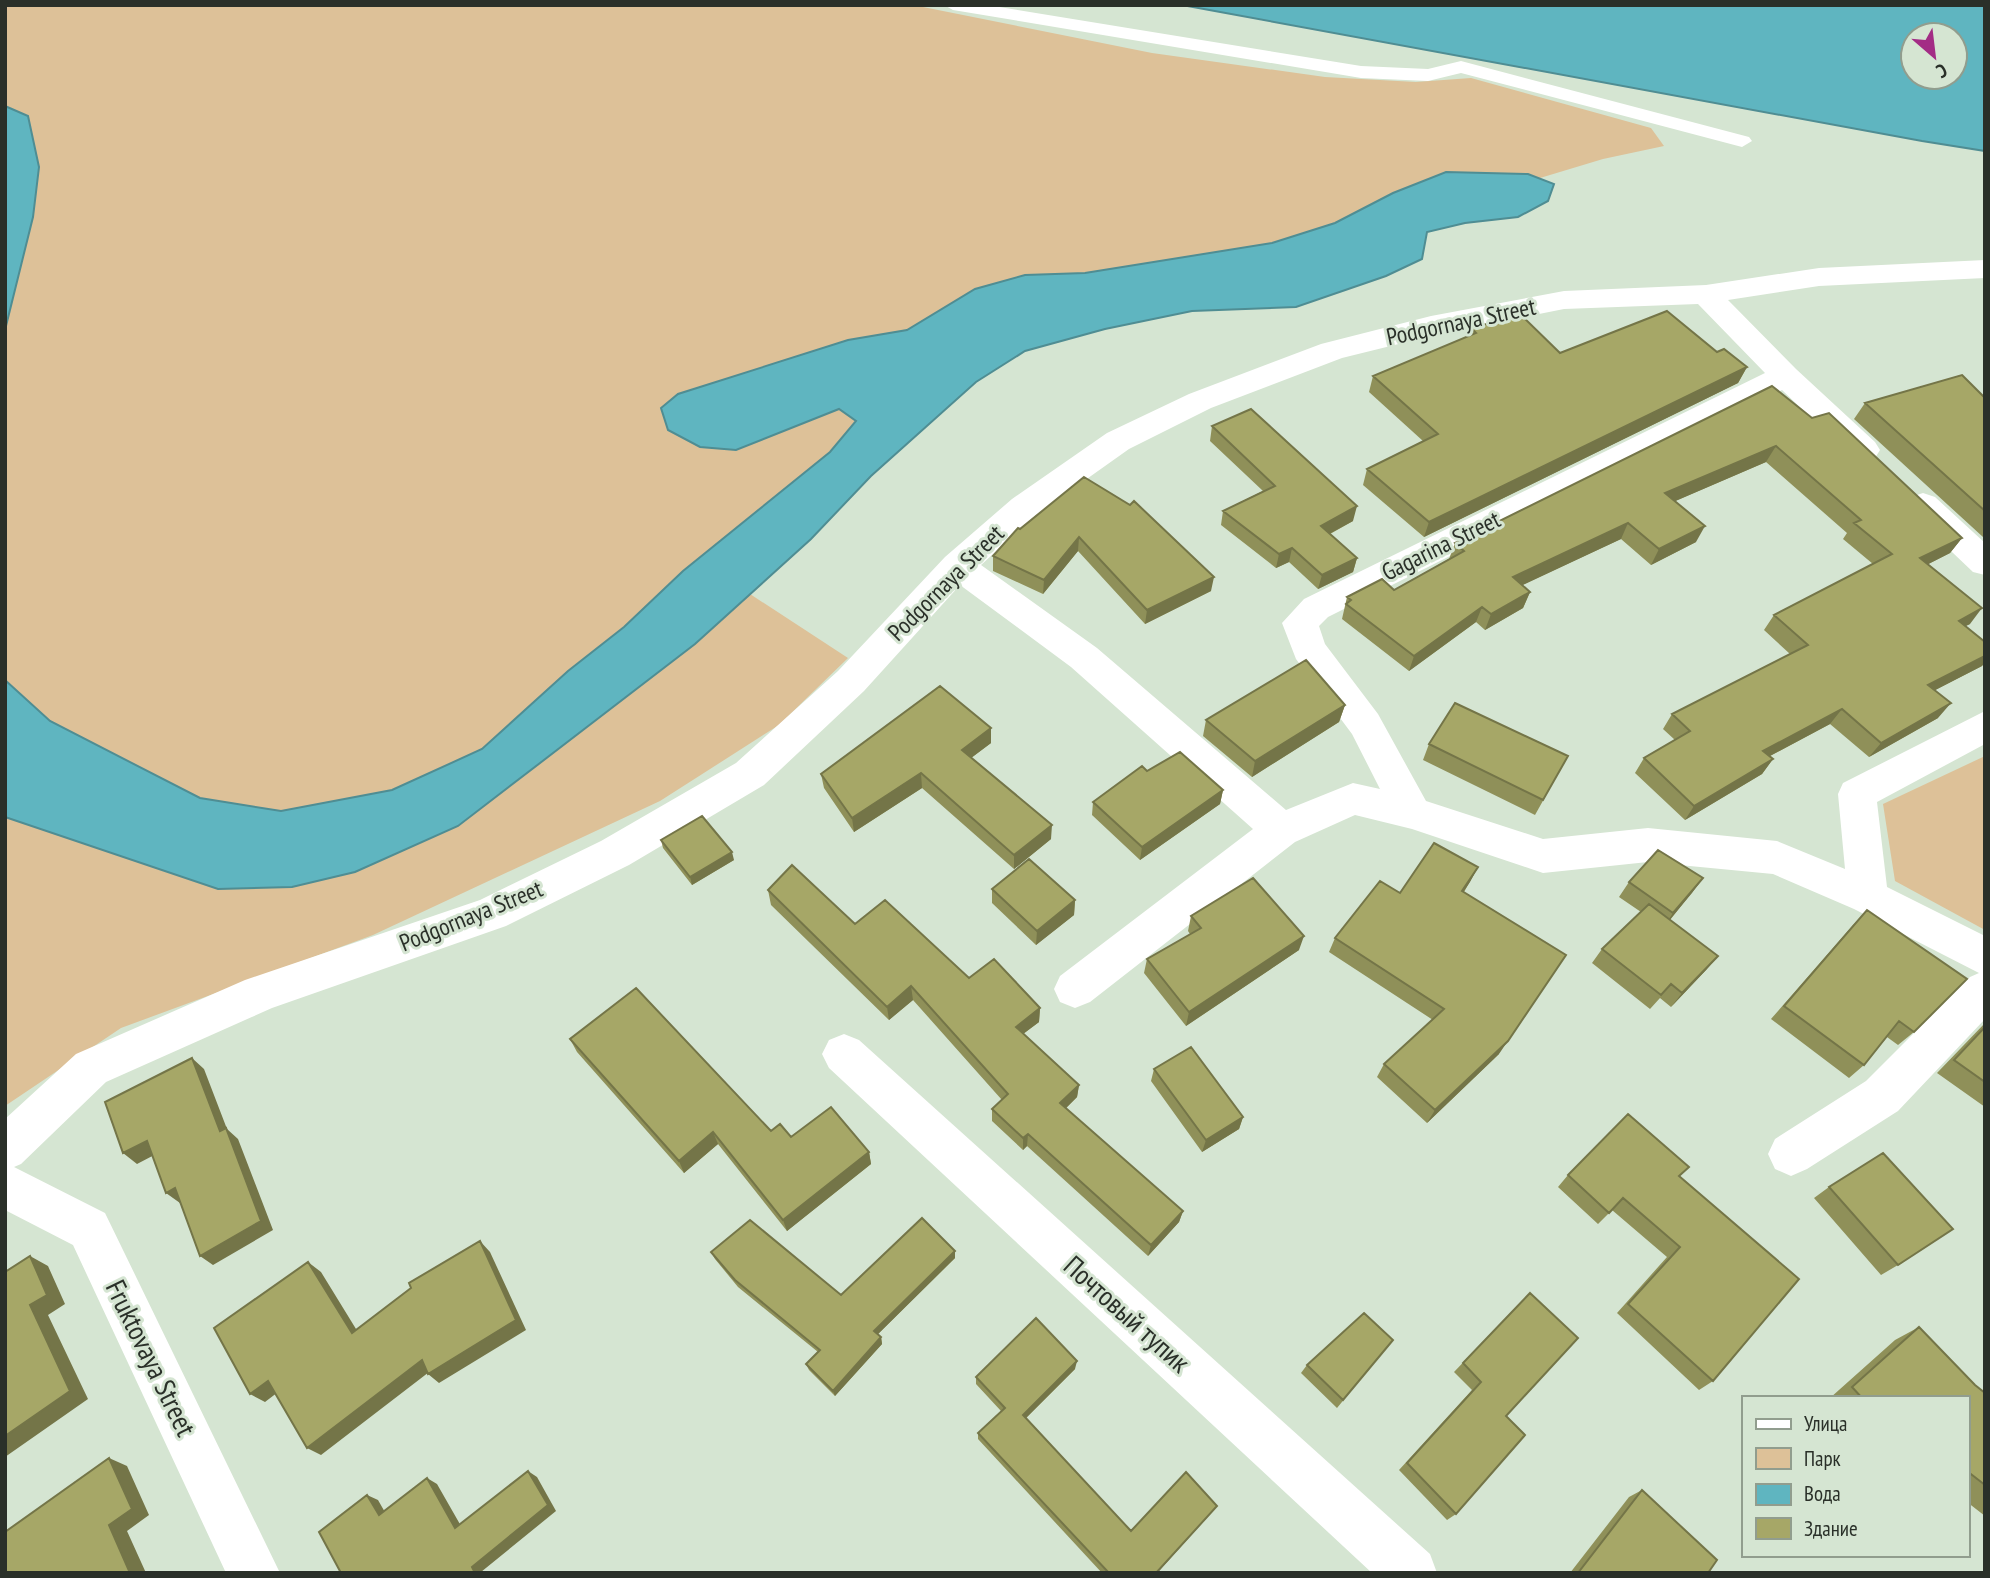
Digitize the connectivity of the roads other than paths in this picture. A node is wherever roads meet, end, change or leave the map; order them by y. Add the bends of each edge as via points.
1 (953, 5) edge
2 (1742, 141) dead end
3 (1985, 269) edge
4 (1706, 294) junction
5 (1785, 376) junction
6 (1985, 563) edge
7 (957, 566) junction
8 (1985, 726) edge
9 (1412, 813) junction
10 (1281, 830) junction
11 (1868, 897) junction
12 (1985, 957) edge
13 (1075, 989) dead end
14 (1985, 990) edge
15 (844, 1054) dead end
16 (5, 1149) edge
17 (1791, 1154) dead end
18 (5, 1186) edge
19 (254, 1573) edge
20 (1411, 1573) edge

1 - 2 lane via 1361,72 1428,75 1461,67
3 - 4 street, Podgornaya Street via 1819,277
4 - 5 street
4 - 7 street, Podgornaya Street via 1564,300 1332,351 1200,401 1118,441 1024,507
5 - 6 street
5 - 9 street, Gagarina Street via 1316,608 1300,622 1309,649 1365,724
7 - 10 street via 1019,607 1188,746
7 - 16 street, Podgornaya Street via 851,681 750,774 615,853 492,914 260,993 92,1068
8 - 11 street via 1857,794
9 - 10 street via 1353,799
9 - 11 street via 1543,856 1647,845 1777,858
10 - 13 street
11 - 12 street
14 - 17 street via 1882,1096
15 - 20 street, Почтовый тупик
18 - 19 street, Fruktovaya Street via 89,1229

